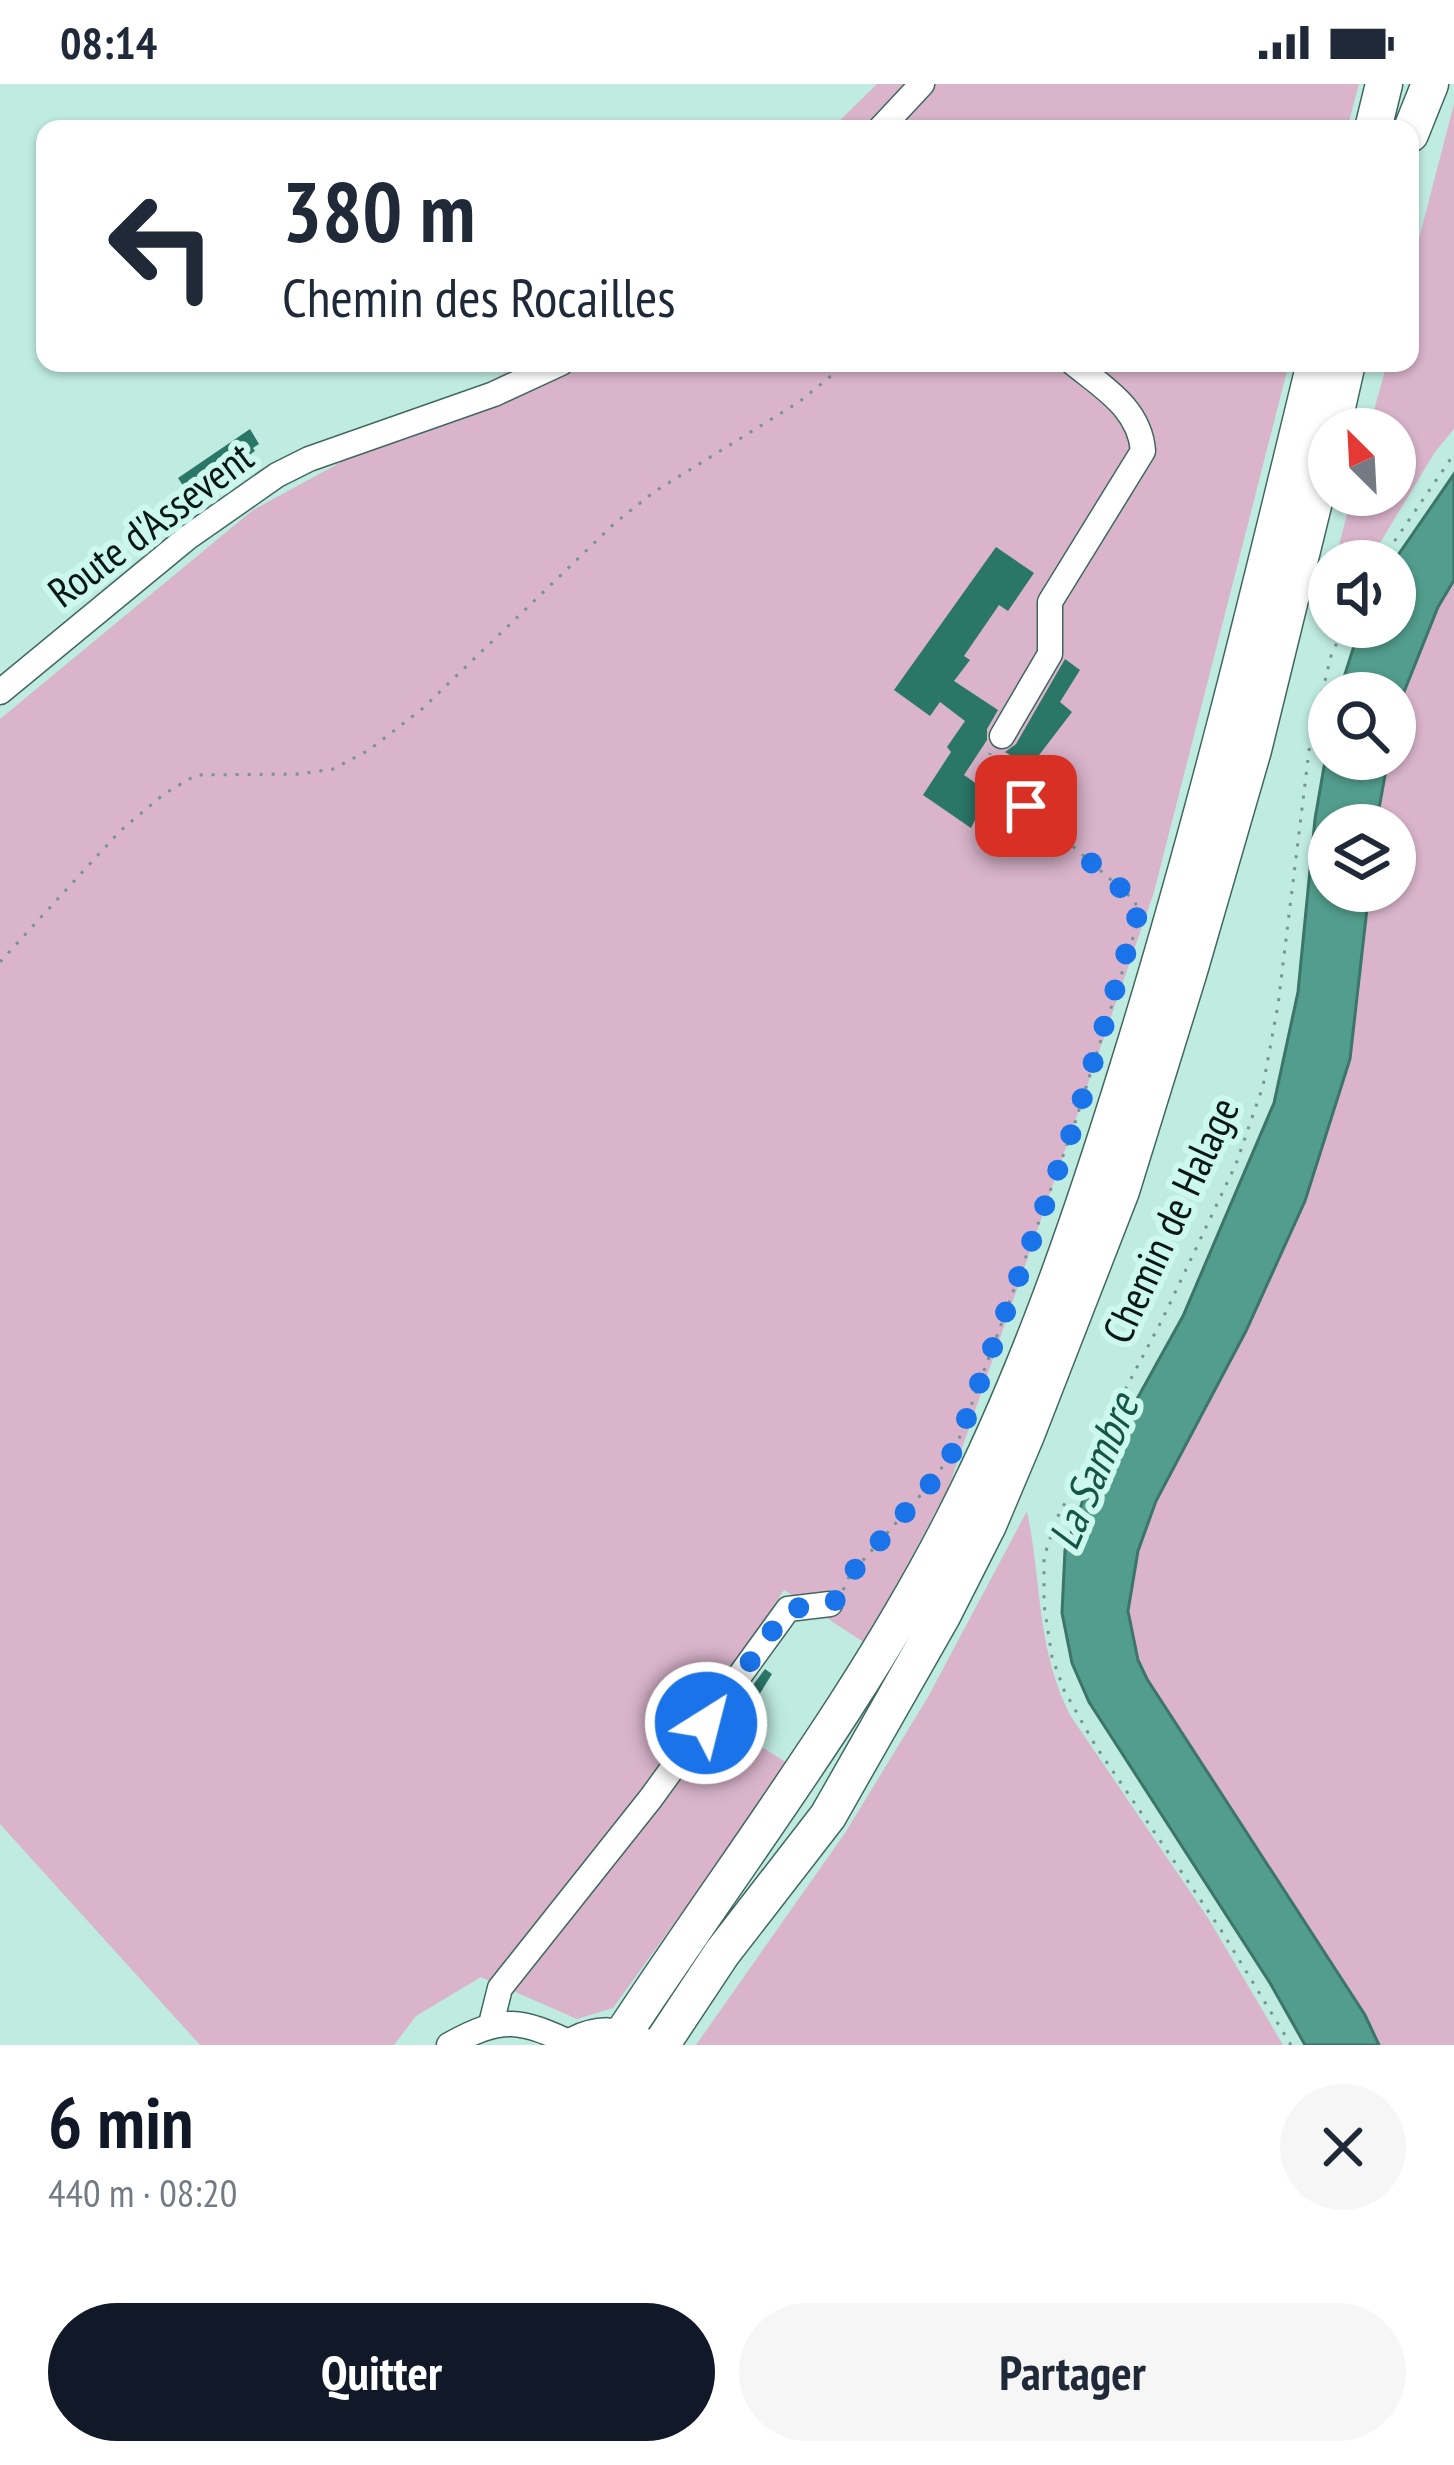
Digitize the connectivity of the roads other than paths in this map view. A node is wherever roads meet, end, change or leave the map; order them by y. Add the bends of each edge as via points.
1 (922, 84) edge
2 (1384, 84) edge
3 (1415, 84) edge
4 (1430, 84) edge
5 (888, 120) edge
6 (1375, 120) edge
7 (1409, 120) edge
8 (1413, 120) edge
9 (542, 372) edge
10 (1084, 372) edge
11 (1313, 372) edge
12 (1344, 372) edge
13 (1336, 408) edge
14 (1310, 516) edge
15 (0, 692) edge
16 (1002, 736) road end
17 (830, 1604) road end
18 (502, 2023) junction
19 (630, 2041) edge
20 (449, 2045) edge
21 (532, 2045) edge
22 (575, 2045) edge
23 (661, 2045) edge

1 - 5 street
2 - 6 highway
3 - 7 highway
4 - 8 highway
9 - 15 street, Route d'Assevent via 277,475
10 - 16 street via 1124,405 1142,430 1143,452 1050,602 1050,654
11 - 19 highway via 1163,958 1092,1184 1001,1423 908,1608 725,1878
12 - 13 highway
14 - 23 highway via 1252,750 1120,1191 988,1525 828,1816
17 - 18 street via 788,1609 500,1988
18 - 20 street
18 - 21 street
18 - 22 street
19 - 22 highway via 603,2035

